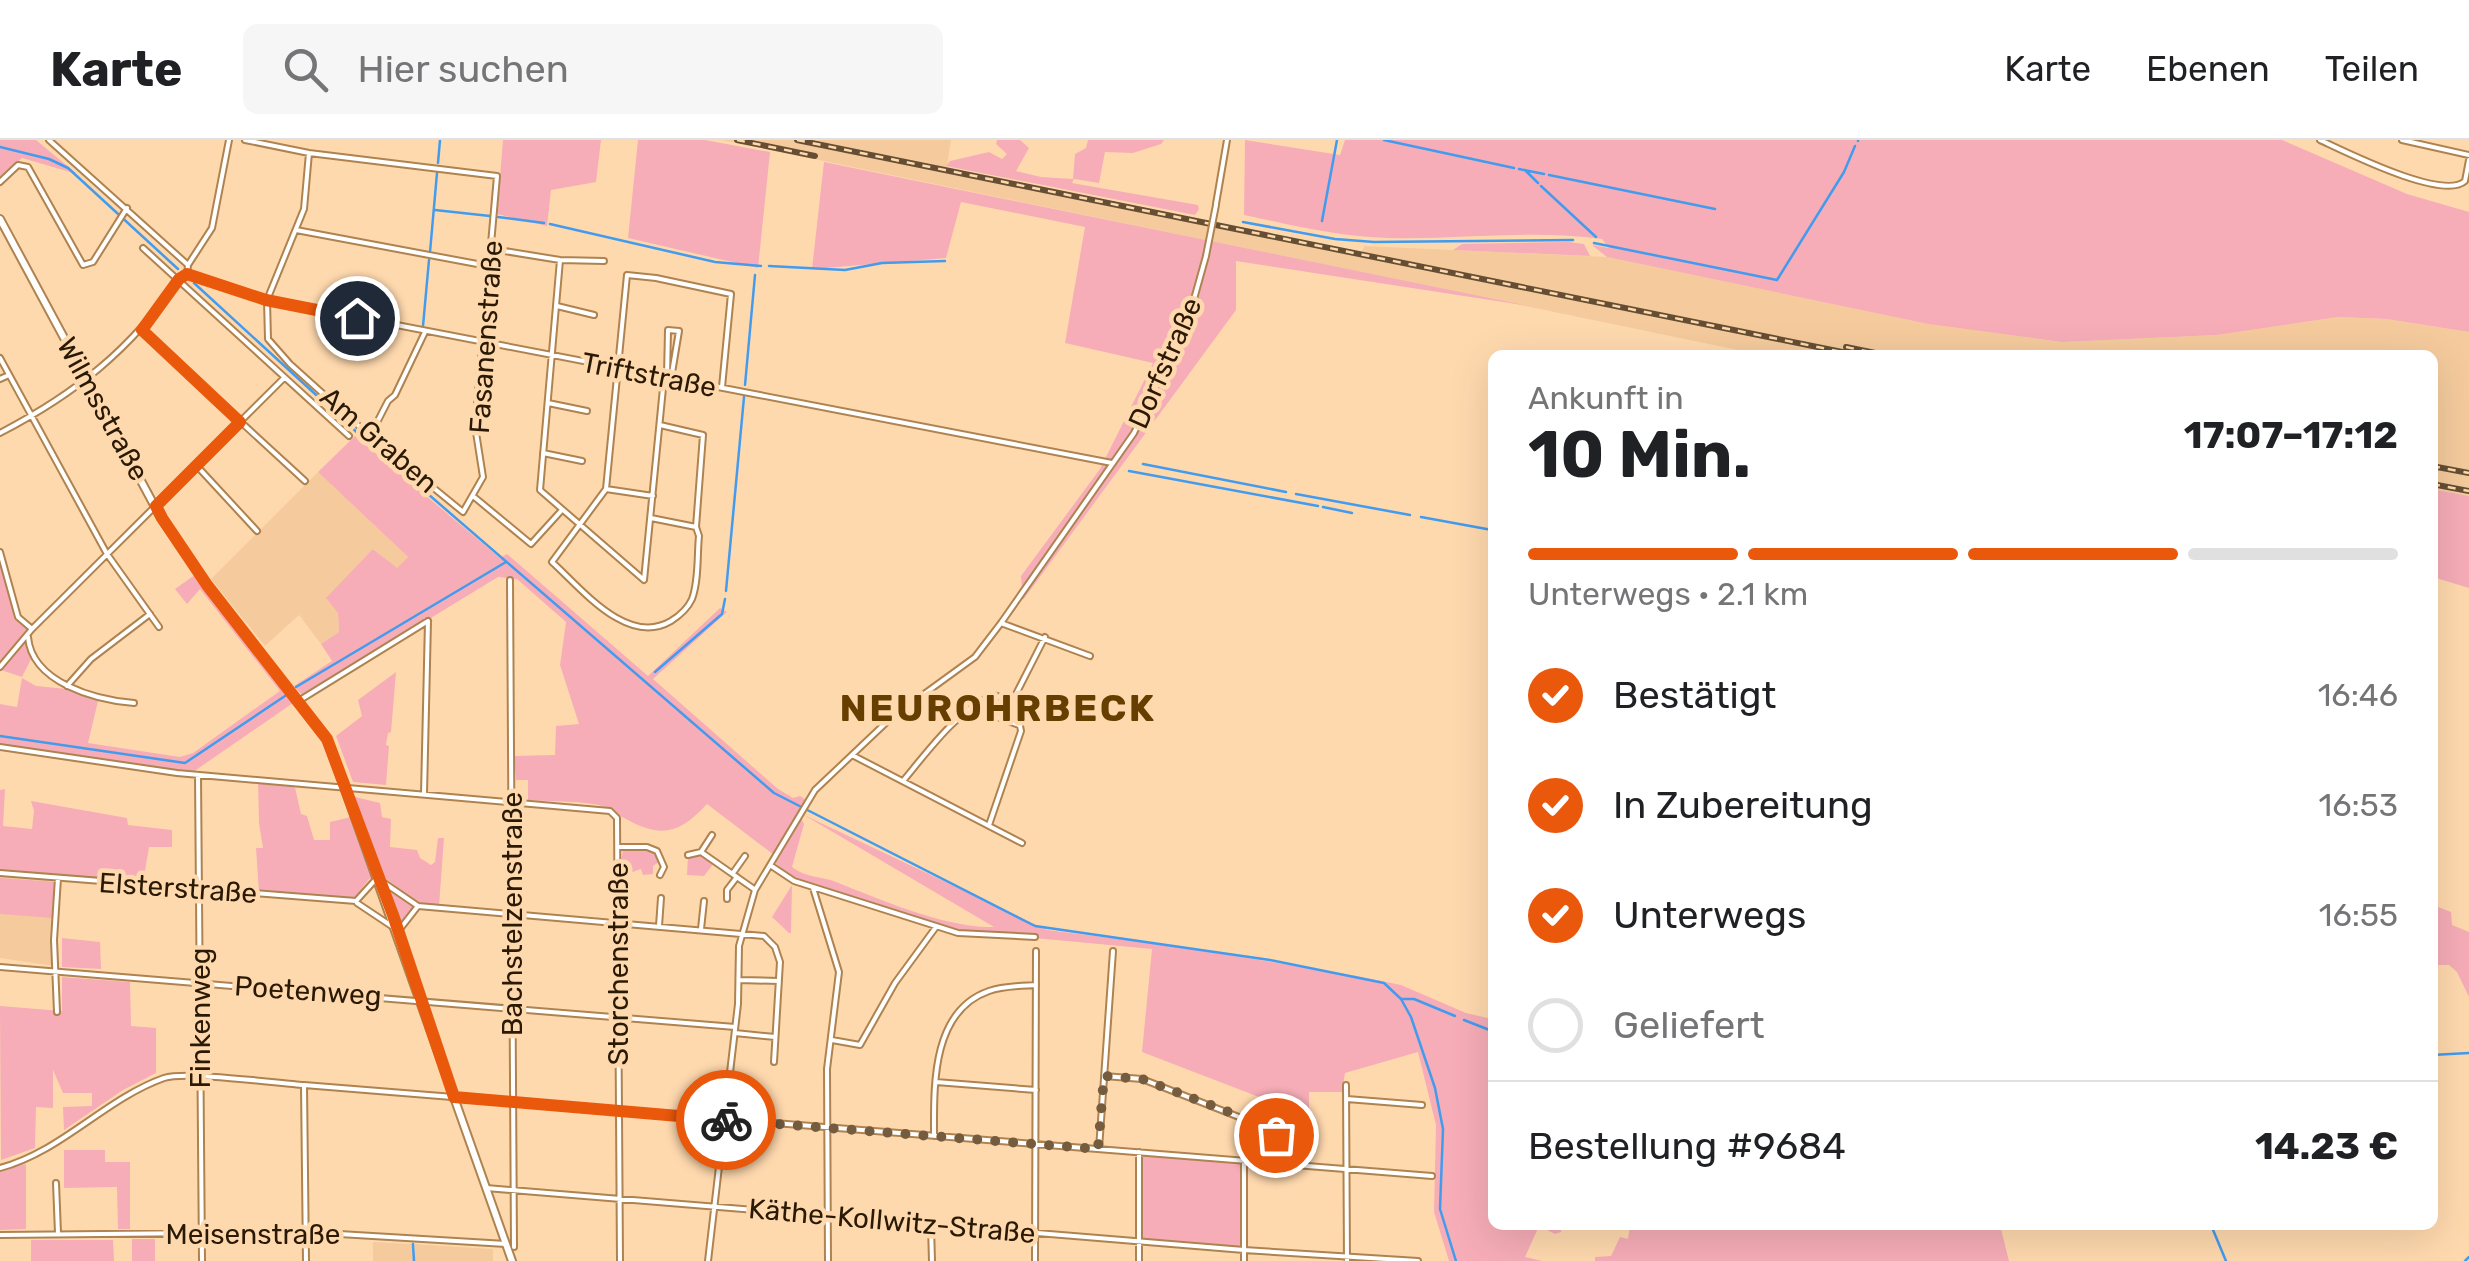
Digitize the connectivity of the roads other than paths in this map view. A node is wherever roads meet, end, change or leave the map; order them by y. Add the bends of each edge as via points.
1 (49, 140) edge
2 (229, 140) edge
3 (245, 140) edge
4 (1227, 140) edge
5 (2320, 140) edge
6 (2402, 140) edge
7 (309, 153) junction
8 (2469, 158) edge
9 (0, 182) edge
10 (127, 208) junction
11 (0, 219) edge
12 (296, 230) junction
13 (143, 248) dead end
14 (492, 249) junction
15 (560, 260) junction
16 (604, 261) dead end
17 (188, 265) junction
18 (489, 266) junction
19 (187, 274) junction
20 (179, 279) junction
21 (266, 300) junction
22 (557, 306) junction
23 (594, 315) dead end
24 (142, 330) junction
25 (425, 332) junction
26 (482, 342) junction
27 (672, 352) dead end
28 (552, 356) junction
29 (0, 358) edge
30 (617, 368) junction
31 (9, 375) junction
32 (284, 378) junction
33 (668, 378) junction
34 (0, 379) edge
35 (88, 380) junction
36 (722, 388) junction
37 (548, 403) junction
38 (587, 411) dead end
39 (33, 416) junction
40 (240, 422) junction
41 (660, 425) junction
42 (0, 432) edge
43 (348, 436) dead end
44 (370, 436) junction
45 (543, 452) junction
46 (582, 461) dead end
47 (1113, 463) junction
48 (196, 465) junction
49 (305, 481) dead end
50 (606, 488) junction
51 (473, 496) junction
52 (653, 496) junction
53 (156, 506) junction
54 (561, 510) junction
55 (651, 518) junction
56 (579, 525) junction
57 (696, 526) junction
58 (257, 530) dead end
59 (0, 552) edge
60 (108, 554) junction
61 (510, 580) dead end
62 (150, 614) junction
63 (1001, 623) junction
64 (159, 627) dead end
65 (30, 631) junction
66 (1045, 637) junction
67 (1090, 656) dead end
68 (0, 668) edge
69 (67, 686) junction
70 (1013, 700) junction
71 (299, 701) junction
72 (134, 703) dead end
73 (972, 708) junction
74 (1021, 726) junction
75 (0, 747) edge
76 (852, 755) junction
77 (198, 775) junction
78 (904, 781) junction
79 (346, 787) junction
80 (424, 794) junction
81 (511, 801) junction
82 (989, 825) junction
83 (712, 835) dead end
84 (1022, 842) dead end
85 (617, 847) junction
86 (688, 847) dead end
87 (698, 852) junction
88 (688, 855) dead end
89 (745, 856) dead end
90 (771, 864) junction
91 (0, 873) edge
92 (660, 875) dead end
93 (734, 876) junction
94 (58, 878) junction
95 (377, 878) junction
96 (813, 888) junction
97 (199, 889) junction
98 (755, 890) junction
99 (661, 898) dead end
100 (726, 899) dead end
101 (356, 901) junction
102 (704, 901) dead end
103 (418, 906) junction
104 (512, 914) junction
105 (618, 924) junction
106 (659, 926) junction
107 (936, 926) junction
108 (396, 930) junction
109 (701, 930) junction
110 (741, 933) junction
111 (1036, 937) dead end
112 (1036, 951) dead end
113 (1114, 951) dead end
114 (0, 967) edge
115 (56, 972) junction
116 (739, 980) junction
117 (779, 981) junction
118 (200, 983) junction
119 (1036, 985) junction
120 (421, 1000) junction
121 (513, 1008) junction
122 (57, 1012) dead end
123 (618, 1017) junction
124 (735, 1030) junction
125 (776, 1037) junction
126 (832, 1040) junction
127 (774, 1062) dead end
128 (1104, 1076) junction
129 (201, 1077) junction
130 (934, 1082) junction
131 (304, 1084) junction
132 (1346, 1085) dead end
133 (1036, 1090) junction
134 (454, 1097) junction
135 (1346, 1099) junction
136 (515, 1102) junction
137 (1422, 1105) dead end
138 (619, 1110) junction
139 (726, 1120) junction
140 (827, 1128) junction
141 (934, 1136) junction
142 (1036, 1144) junction
143 (1098, 1149) junction
144 (1139, 1152) junction
145 (1244, 1160) junction
146 (1282, 1164) junction
147 (0, 1168) edge
148 (1347, 1170) junction
149 (1432, 1176) dead end
150 (56, 1183) dead end
151 (486, 1188) junction
152 (514, 1190) junction
153 (620, 1199) junction
154 (715, 1207) junction
155 (828, 1216) junction
156 (931, 1224) junction
157 (306, 1232) junction
158 (202, 1233) junction
159 (1034, 1233) junction
160 (58, 1234) junction
161 (0, 1236) edge
162 (1139, 1241) junction
163 (510, 1246) junction
164 (1244, 1250) junction
165 (1347, 1259) edge
166 (202, 1261) edge
167 (306, 1261) edge
168 (512, 1261) edge
169 (620, 1261) edge
170 (708, 1261) edge
171 (828, 1261) edge
172 (932, 1261) edge
173 (1035, 1261) edge
174 (1139, 1261) edge
175 (1244, 1261) edge
176 (1416, 1261) edge

1 - 10 street
2 - 17 street via 212,228
3 - 7 street
4 - 47 street, Dorfstraße, bridge via 1190,317
5 - 8 street via 2408,177 2455,186 2463,185
6 - 8 street
7 - 12 street
7 - 14 street, Fasanenstraße via 498,176
9 - 10 street via 18,165 28,167 83,266 93,262
10 - 17 street
11 - 35 street, Wilmsstraße
12 - 18 street
12 - 21 street
13 - 20 street
14 - 15 street
14 - 18 street, Fasanenstraße
15 - 16 street
15 - 22 street
17 - 19 street
18 - 26 street, Fasanenstraße
19 - 20 street
19 - 21 street, Triftstraße
20 - 24 street
20 - 32 street
21 - 25 street, Triftstraße
21 - 44 street, Am Graben via 273,347
22 - 23 street
22 - 28 street
24 - 35 street
24 - 40 street
25 - 26 street, Triftstraße
25 - 44 street
26 - 28 street, Triftstraße
26 - 51 street, Fasanenstraße via 475,426 483,477
27 - 33 street
28 - 30 street, Triftstraße
28 - 37 street
29 - 31 street
30 - 33 street, Triftstraße
30 - 36 street via 625,278 656,278 730,294
30 - 50 street
31 - 34 street
31 - 39 street
32 - 40 street
32 - 43 street
33 - 36 street, Triftstraße
33 - 41 street
35 - 39 street
35 - 53 street, Wilmsstraße
36 - 47 street, Triftstraße
37 - 38 street
37 - 45 street
39 - 42 street
39 - 60 street
40 - 48 street
40 - 49 street
41 - 52 street
41 - 57 street via 703,435
44 - 51 street, Am Graben via 458,510
45 - 46 street
45 - 54 street via 540,492
47 - 63 street, Dorfstraße
48 - 53 street
48 - 58 street
50 - 52 street
50 - 56 street
51 - 54 street via 531,544
52 - 55 street
53 - 60 street
53 - 71 street, Wilmsstraße via 207,585
54 - 56 street
55 - 56 street via 644,580
55 - 57 street
56 - 57 street via 552,562 624,622 644,628 682,614 692,599
59 - 65 street via 18,616
60 - 62 street
60 - 65 street
61 - 81 street, Bachstelzenstraße
62 - 64 street
62 - 69 street
63 - 66 street
63 - 76 street, Dorfstraße via 975,657
65 - 68 street
65 - 69 street via 32,655
66 - 67 street
66 - 70 street
69 - 72 street via 98,700
70 - 73 street via 992,695
70 - 74 street
71 - 79 street, Wilmsstraße via 327,739
71 - 80 street via 428,621
73 - 74 street
73 - 78 street
74 - 82 street
75 - 77 street
76 - 78 street
76 - 90 street, Dorfstraße via 815,790
77 - 79 street
77 - 97 street, Finkenweg
78 - 82 street
79 - 80 street
79 - 95 street, Wilmsstraße
80 - 81 street
81 - 85 street, Storchenstraße via 604,809 618,818
81 - 104 street, Bachstelzenstraße
82 - 84 street
83 - 87 street
85 - 92 street, Storchenstraße via 657,851
85 - 105 street, Storchenstraße
86 - 87 street
87 - 88 street
87 - 93 street
89 - 93 street
90 - 96 street
90 - 98 street, Dorfstraße
91 - 94 street, Elsterstraße
93 - 98 street
93 - 100 street
94 - 97 street, Elsterstraße
94 - 115 street
95 - 101 street
95 - 103 street
95 - 108 street, Wilmsstraße
96 - 107 street
96 - 126 street via 839,972
97 - 101 street, Elsterstraße
97 - 118 street, Finkenweg
98 - 110 street, Dorfstraße
99 - 106 street
101 - 108 street
102 - 109 street
103 - 104 street
103 - 108 street
104 - 105 street
104 - 121 street, Bachstelzenstraße
105 - 106 street
105 - 123 street, Storchenstraße
106 - 109 street
107 - 111 street
107 - 126 street via 860,1045
108 - 120 street, Wilmsstraße
109 - 110 street
110 - 116 street, Dorfstraße
110 - 117 street via 769,940 778,954
112 - 119 street
113 - 128 street
114 - 115 street, Poetenweg
115 - 118 street, Poetenweg
115 - 122 street
116 - 117 street
116 - 124 street, Dorfstraße
117 - 125 street
118 - 120 street, Poetenweg
118 - 129 street, Finkenweg
119 - 130 street via 989,991 966,1006 948,1029
119 - 133 street
120 - 121 street, Poetenweg
120 - 134 street, Wilmsstraße
121 - 123 street, Poetenweg
121 - 136 street, Bachstelzenstraße
123 - 124 street, Poetenweg
123 - 138 street, Storchenstraße
124 - 125 street, Poetenweg
124 - 139 street, Dorfstraße
125 - 127 street
126 - 140 street
128 - 143 street
128 - 146 street via 1142,1079 1267,1128 1280,1143
129 - 131 street
129 - 147 street via 167,1077 22,1162
129 - 158 street, Finkenweg
130 - 133 street
130 - 141 street
131 - 134 street
131 - 157 street
132 - 135 street
133 - 142 street
134 - 136 street
134 - 151 street, Wilmsstraße
135 - 137 street
135 - 148 street
136 - 138 street
136 - 152 street, Bachstelzenstraße
138 - 139 street
138 - 153 street, Storchenstraße
139 - 140 street
139 - 154 street, Dorfstraße
140 - 141 street
140 - 155 street
141 - 142 street
142 - 143 street
142 - 159 street
143 - 144 street
144 - 145 street
144 - 162 street
145 - 146 street
145 - 164 street
146 - 148 street
148 - 149 street
148 - 165 street
150 - 160 street
151 - 152 street, Käthe-Kollwitz-Straße
151 - 163 street, Wilmsstraße
152 - 153 street, Käthe-Kollwitz-Straße
152 - 163 street, Bachstelzenstraße
153 - 154 street, Käthe-Kollwitz-Straße
153 - 169 street, Storchenstraße
154 - 155 street, Käthe-Kollwitz-Straße
154 - 170 street, Dorfstraße
155 - 156 street, Käthe-Kollwitz-Straße
155 - 171 street
156 - 159 street, Käthe-Kollwitz-Straße
156 - 172 street
157 - 158 street, Meisenstraße
157 - 163 street, Meisenstraße
157 - 167 street
158 - 160 street, Meisenstraße
158 - 166 street, Finkenweg
159 - 162 street, Käthe-Kollwitz-Straße
159 - 173 street
160 - 161 street, Meisenstraße
162 - 164 street, Käthe-Kollwitz-Straße
162 - 174 street
163 - 168 street, Wilmsstraße
164 - 165 street, Käthe-Kollwitz-Straße
164 - 175 street
165 - 176 street, Käthe-Kollwitz-Straße

